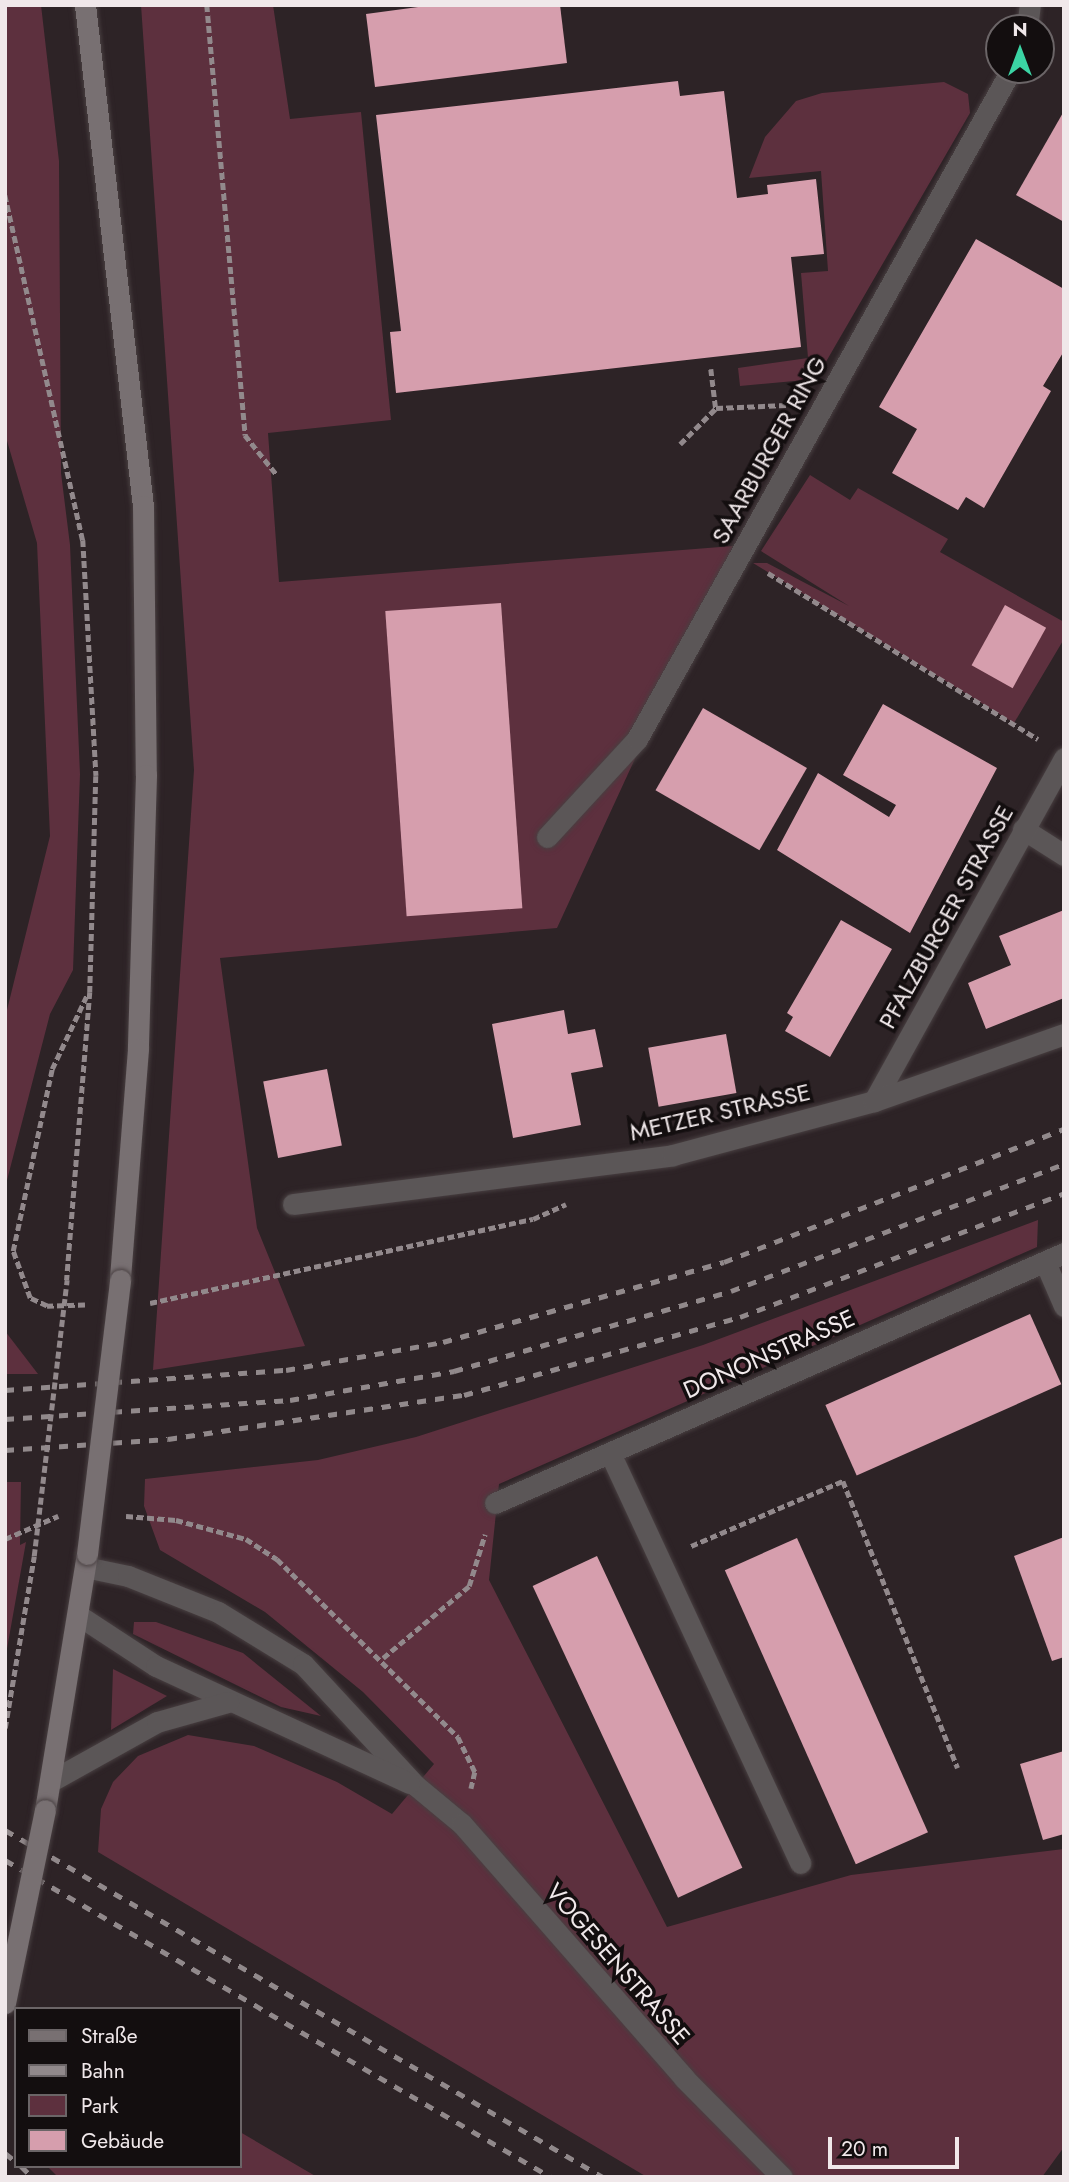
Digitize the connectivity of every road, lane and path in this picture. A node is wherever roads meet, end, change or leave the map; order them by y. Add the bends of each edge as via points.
1 (85, 5) edge
2 (207, 5) edge
3 (1003, 84) edge
4 (5, 195) edge
5 (710, 369) dead end
6 (824, 404) junction
7 (716, 408) junction
8 (680, 444) dead end
9 (277, 475) dead end
10 (740, 556) junction
11 (1057, 752) edge
12 (1023, 830) junction
13 (547, 837) dead end
14 (1064, 855) edge
15 (90, 992) junction
16 (1064, 1034) edge
17 (874, 1101) junction
18 (571, 1202) dead end
19 (293, 1204) dead end
20 (1054, 1258) edge
21 (139, 1303) dead end
22 (100, 1304) dead end
23 (1064, 1306) edge
24 (610, 1452) junction
25 (495, 1503) joint
26 (246, 1539) dead end
27 (659, 1559) junction
28 (86, 1560) junction
29 (78, 1615) junction
30 (383, 1658) junction
31 (5, 1674) edge
32 (14, 1676) junction
33 (228, 1702) junction
34 (5, 1728) edge
35 (958, 1768) dead end
36 (51, 1781) junction
37 (415, 1786) junction
38 (462, 1824) junction
39 (800, 1863) dead end
40 (5, 2003) edge
41 (782, 2177) edge

1 - 28 main road, bridge via 143,506 146,775 138,1049 120,1280
2 - 9 path via 245,435
3 - 6 street, SAARBURGER RING
4 - 15 path via 83,540 96,776
5 - 7 path
6 - 7 path
6 - 10 street, SAARBURGER RING
7 - 8 path
10 - 11 path
10 - 13 street, SAARBURGER RING via 637,739
11 - 12 street, PFALZBURGER STRASSE
12 - 14 street
12 - 17 street, PFALZBURGER STRASSE
15 - 22 path via 52,1069 13,1251 30,1298 47,1306
15 - 32 path, bridge via 67,1280 34,1556
16 - 17 street, METZER STRASSE
17 - 19 street, METZER STRASSE via 673,1155
18 - 21 path via 533,1219 288,1277
20 - 23 street
20 - 24 street, DONONSTRASSE
24 - 25 street, DONONSTRASSE
24 - 27 street
25 - 30 path via 469,1586
26 - 30 path via 277,1559
27 - 35 path via 843,1481
27 - 39 street
28 - 29 main road
28 - 37 street, VOGESENSTRASSE via 265,1637 337,1695
29 - 33 street, VOGESENSTRASSE
29 - 36 main road
30 - 38 path via 458,1738 475,1772
31 - 32 path
32 - 34 path
33 - 36 street via 157,1722
33 - 37 street, VOGESENSTRASSE
36 - 40 main road, bridge
37 - 38 street, VOGESENSTRASSE
38 - 41 street, VOGESENSTRASSE via 684,2078

